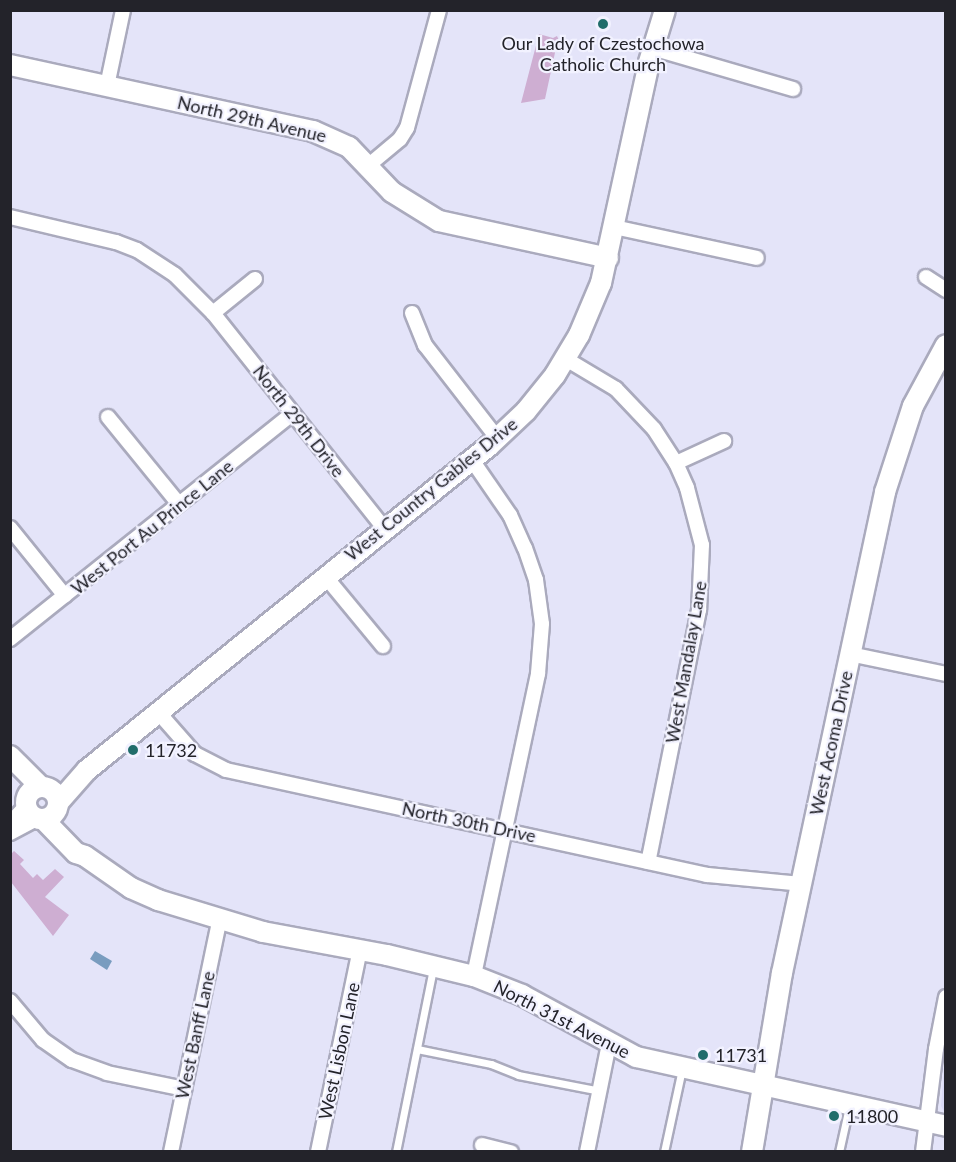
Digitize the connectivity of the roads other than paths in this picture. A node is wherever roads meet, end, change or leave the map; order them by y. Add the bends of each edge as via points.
1 (123, 10) edge
2 (439, 10) edge
3 (665, 10) edge
4 (652, 48) junction
5 (10, 65) edge
6 (107, 86) junction
7 (792, 89) dead end
8 (369, 165) junction
9 (10, 217) edge
10 (614, 227) junction
11 (608, 258) junction
12 (757, 258) dead end
13 (926, 277) dead end
14 (255, 279) dead end
15 (945, 290) edge
16 (213, 313) junction
17 (412, 313) dead end
18 (945, 345) edge
19 (566, 359) junction
20 (292, 414) junction
21 (108, 417) dead end
22 (498, 439) junction
23 (724, 441) dead end
24 (472, 460) junction
25 (676, 463) junction
26 (179, 504) junction
27 (10, 528) edge
28 (385, 529) junction
29 (326, 576) junction
30 (65, 596) junction
31 (10, 639) edge
32 (383, 646) dead end
33 (850, 654) junction
34 (945, 674) edge
35 (158, 712) junction
36 (10, 756) edge
37 (10, 769) edge
38 (42, 803) junction
39 (10, 823) edge
40 (504, 830) junction
41 (10, 833) edge
42 (648, 862) junction
43 (802, 884) junction
44 (220, 918) junction
45 (360, 950) junction
46 (434, 965) junction
47 (474, 976) junction
48 (945, 997) edge
49 (13, 1010) edge
50 (609, 1044) junction
51 (417, 1049) junction
52 (682, 1068) junction
53 (764, 1086) junction
54 (184, 1089) junction
55 (600, 1091) junction
56 (849, 1105) junction
57 (937, 1124) edge
58 (482, 1145) dead end
59 (171, 1152) edge
60 (318, 1152) edge
61 (396, 1152) edge
62 (511, 1152) edge
63 (587, 1152) edge
64 (664, 1152) edge
65 (752, 1152) edge
66 (839, 1152) edge
67 (923, 1152) edge

1 - 6 street
2 - 8 street via 407,128
3 - 4 street, West Country Gables Drive
4 - 7 street
4 - 10 street, West Country Gables Drive
5 - 6 street, North 29th Avenue
6 - 8 street, North 29th Avenue via 314,131 349,147
8 - 11 street, North 29th Avenue via 398,197 439,221
9 - 16 street, North 29th Drive via 98,236 137,250 175,275
10 - 11 street, West Country Gables Drive
10 - 12 street
11 - 19 street, West Country Gables Drive via 590,311
13 - 15 street
14 - 16 street
16 - 20 street, North 29th Drive
17 - 22 street via 425,345
18 - 33 street, West Acoma Drive via 913,406 897,449
19 - 22 street, West Country Gables Drive via 526,411
19 - 25 street, West Mandalay Lane via 602,379 634,406
20 - 26 street, West Port Au Prince Lane
20 - 28 street, North 29th Drive
21 - 26 street
22 - 24 street, West Country Gables Drive
23 - 25 street
24 - 28 street, West Country Gables Drive
24 - 40 street via 510,515 521,540 536,580 542,624 538,674
25 - 42 street, West Mandalay Lane via 699,524 703,581
26 - 30 street, West Port Au Prince Lane
27 - 30 street
28 - 29 street, West Country Gables Drive
29 - 32 street
29 - 35 street, West Country Gables Drive
30 - 31 street, West Port Au Prince Lane
33 - 34 street
33 - 43 street, West Acoma Drive
35 - 38 street, West Country Gables Drive via 87,770 71,774
35 - 40 street, North 30th Drive via 187,747 215,766
36 - 38 street
37 - 38 street
38 - 39 street, West Country Gables Drive
38 - 41 street, West Country Gables Drive
38 - 44 street, North 31st Avenue via 63,842 76,853 131,888
40 - 42 street, North 30th Drive
40 - 47 street
42 - 43 street, North 30th Drive via 726,878
43 - 53 street, West Acoma Drive via 782,973
44 - 45 street, North 31st Avenue via 263,932
44 - 54 street, West Banff Lane
45 - 46 street, North 31st Avenue
45 - 60 street, West Lisbon Lane
46 - 47 street, North 31st Avenue
46 - 51 lane
47 - 50 street, North 31st Avenue via 522,995
48 - 57 street via 936,1048
49 - 54 street via 58,1052 88,1067
50 - 52 street, North 31st Avenue via 636,1057
50 - 55 street
51 - 55 lane
51 - 61 lane
52 - 53 street, North 31st Avenue
52 - 64 lane
53 - 56 street, North 31st Avenue
53 - 65 street, West Acoma Drive
54 - 59 street, West Banff Lane
55 - 63 street
56 - 57 street, North 31st Avenue
56 - 66 lane
57 - 67 street
58 - 62 street

